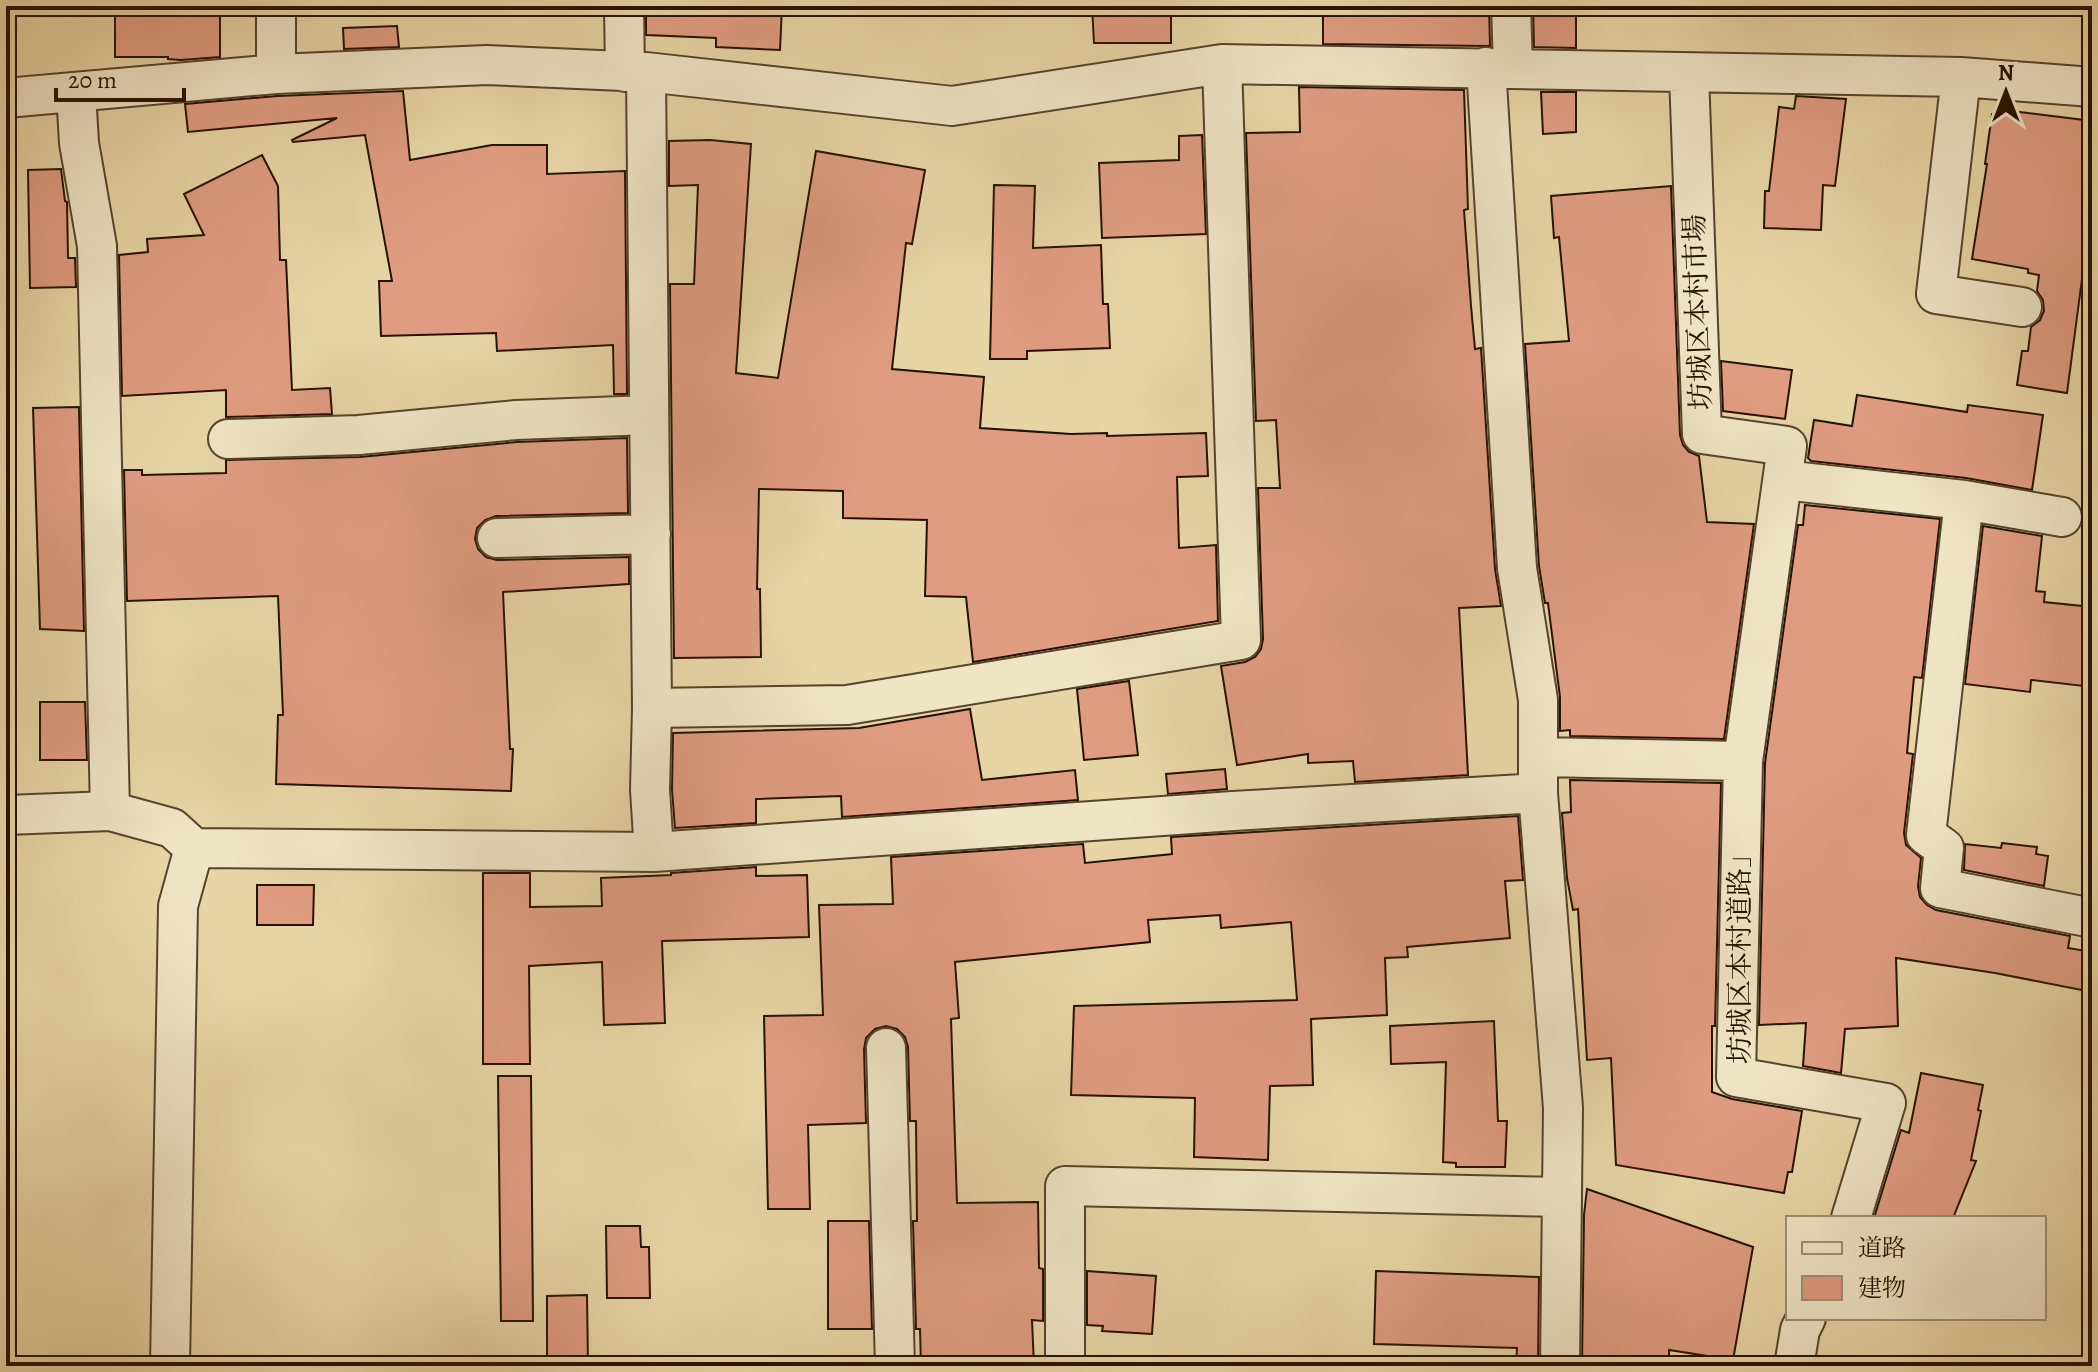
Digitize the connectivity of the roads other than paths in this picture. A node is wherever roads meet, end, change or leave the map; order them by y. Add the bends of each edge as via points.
1 (276, 6) edge
2 (624, 6) edge
3 (1511, 6) edge
4 (1222, 64) junction
5 (1500, 68) junction
6 (636, 72) junction
7 (276, 74) junction
8 (1689, 74) junction
9 (1961, 77) junction
10 (2092, 87) edge
11 (76, 92) junction
12 (6, 98) edge
13 (2022, 307) dead end
14 (649, 415) junction
15 (228, 439) dead end
16 (1783, 480) junction
17 (1964, 500) junction
18 (2062, 517) dead end
19 (651, 534) junction
20 (497, 538) dead end
21 (652, 708) junction
22 (1743, 761) junction
23 (1539, 775) junction
24 (110, 811) junction
25 (6, 815) edge
26 (194, 848) junction
27 (654, 852) junction
28 (2092, 918) edge
29 (886, 1048) dead end
30 (1562, 1197) junction
31 (1852, 1216) edge
32 (1805, 1320) edge
33 (170, 1366) edge
34 (895, 1366) edge
35 (1065, 1366) edge
36 (1560, 1366) edge
37 (1794, 1366) edge

1 - 7 street
2 - 6 street
3 - 5 street
4 - 5 street
4 - 6 street via 952,106
4 - 21 street via 1241,640 847,705
5 - 8 street
5 - 23 street via 1517,568 1538,700
6 - 7 street via 487,65
6 - 14 street
7 - 11 street
8 - 9 street
8 - 16 street, 坊城区本村市場 via 1702,434 1787,446
9 - 10 street
9 - 13 street via 1936,294
11 - 12 street
11 - 24 street via 97,246
14 - 15 street
14 - 19 street
16 - 17 street
16 - 22 street, 坊城区本村市場
17 - 18 street
17 - 28 street via 1926,835 1944,848 1940,888
19 - 20 street
19 - 21 street
21 - 27 street
22 - 23 street
22 - 31 street, 坊城区本村道路」 via 1736,1077 1886,1103
23 - 27 street via 1233,811
23 - 30 street via 1563,1108
24 - 25 street
24 - 26 street via 172,828
26 - 27 street
26 - 33 street via 178,906
29 - 34 street
30 - 35 street via 1065,1186
30 - 36 street
32 - 37 street

